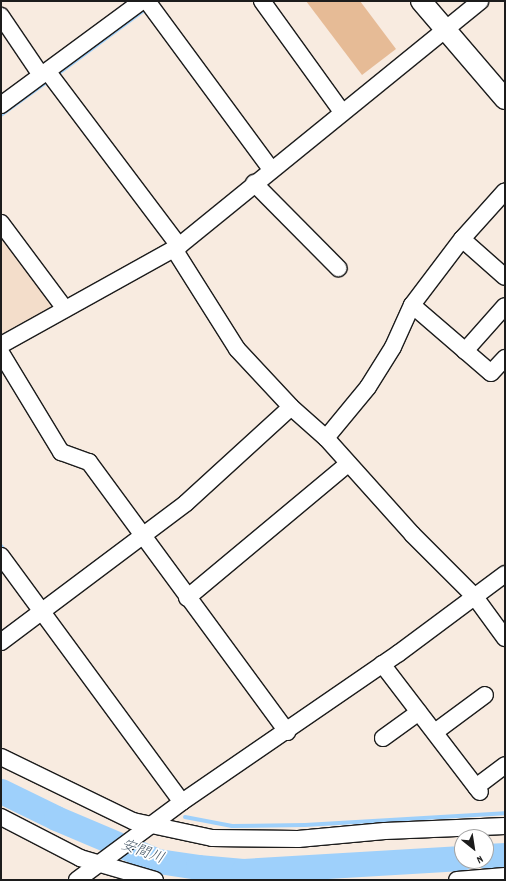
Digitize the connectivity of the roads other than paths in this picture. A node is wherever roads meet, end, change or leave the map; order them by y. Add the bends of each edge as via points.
1 (142, 1) edge
2 (148, 1) edge
3 (262, 1) edge
4 (421, 1) edge
5 (480, 1) edge
6 (1, 16) edge
7 (445, 30) junction
8 (45, 73) junction
9 (505, 99) edge
10 (1, 105) edge
11 (342, 112) junction
12 (271, 169) junction
13 (254, 183) junction
14 (505, 191) edge
15 (1, 223) edge
16 (462, 239) junction
17 (176, 248) junction
18 (338, 268) dead end
19 (505, 277) edge
20 (412, 305) junction
21 (505, 306) edge
22 (65, 309) junction
23 (1, 345) edge
24 (465, 351) junction
25 (1, 352) edge
26 (505, 358) edge
27 (291, 407) junction
28 (326, 438) junction
29 (348, 464) junction
30 (142, 537) junction
31 (1, 556) edge
32 (505, 574) edge
33 (475, 597) junction
34 (187, 598) junction
35 (41, 611) junction
36 (505, 638) edge
37 (1, 642) edge
38 (382, 664) junction
39 (485, 695) dead end
40 (420, 712) junction
41 (287, 732) junction
42 (434, 732) junction
43 (383, 738) dead end
44 (1, 757) edge
45 (505, 765) edge
46 (182, 802) junction
47 (1, 817) edge
48 (154, 823) junction
49 (505, 826) edge
50 (102, 863) junction
51 (497, 878) edge
52 (77, 880) edge
53 (134, 880) edge
54 (154, 880) edge
55 (457, 880) edge

1 - 8 street
2 - 12 street
3 - 11 street
4 - 7 main road
5 - 7 street
6 - 8 street
7 - 9 main road
7 - 11 street
8 - 10 street
8 - 17 street
11 - 12 street
12 - 13 street
13 - 17 street
13 - 18 street
14 - 16 street
15 - 22 street
16 - 19 street
16 - 20 street
17 - 22 street
17 - 27 street via 237,349
20 - 24 street
20 - 28 street via 393,347 368,387
21 - 24 street
22 - 23 street
24 - 26 street via 491,373
25 - 30 street via 61,452 89,462
27 - 28 street
27 - 30 street via 186,503
28 - 29 street
29 - 33 street via 412,534
29 - 34 street
30 - 34 street
30 - 35 street
31 - 35 street
32 - 33 street
33 - 36 street
33 - 38 street
34 - 41 street
35 - 37 street
35 - 46 street
38 - 40 street
38 - 41 street
39 - 42 street
40 - 42 street
40 - 43 street
41 - 46 street
42 - 45 street via 478,790
44 - 48 street via 112,812 133,821
46 - 48 street
47 - 50 street via 80,858
48 - 49 street via 212,838 298,839 385,831
48 - 50 street
50 - 52 street
50 - 53 street via 130,874
50 - 54 street
51 - 55 street

